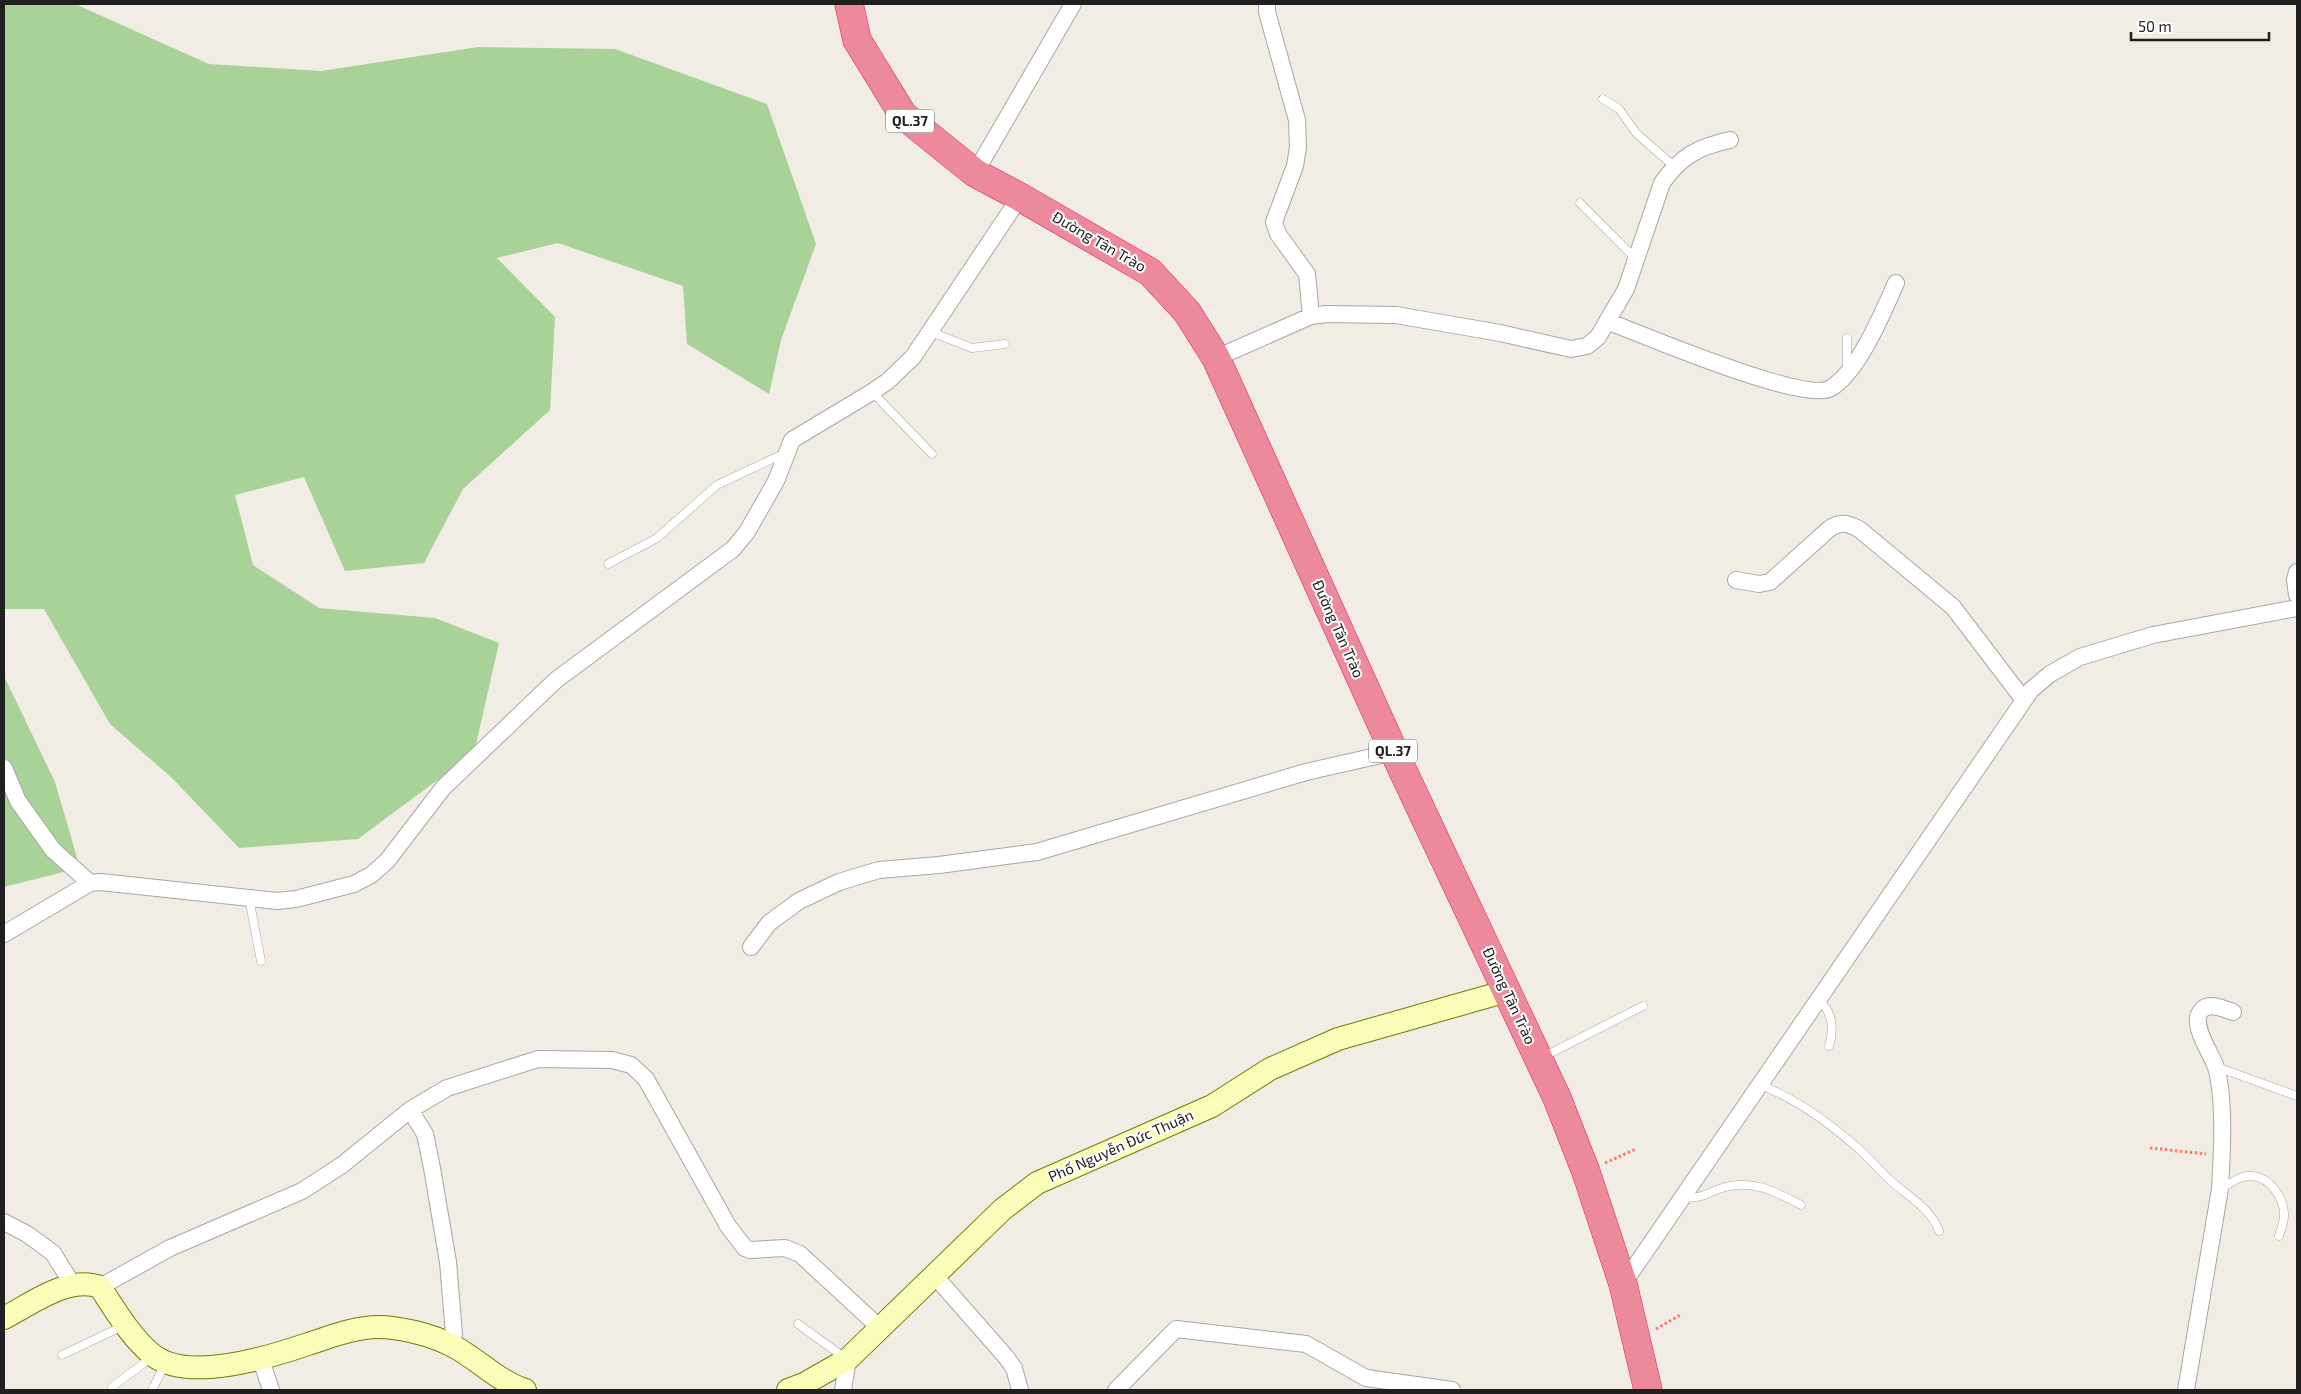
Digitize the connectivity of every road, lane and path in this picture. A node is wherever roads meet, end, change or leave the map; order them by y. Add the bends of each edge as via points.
1 (850, 4) edge
2 (1073, 4) edge
3 (1267, 4) edge
4 (1603, 99) dead end
5 (1730, 140) dead end
6 (1675, 167) junction
7 (975, 174) junction
8 (1020, 197) junction
9 (1580, 203) dead end
10 (1637, 260) junction
11 (1896, 283) dead end
12 (1311, 316) junction
13 (1607, 321) junction
14 (932, 332) junction
15 (1847, 338) dead end
16 (1005, 344) dead end
17 (1216, 358) junction
18 (1847, 374) junction
19 (872, 392) junction
20 (786, 453) junction
21 (932, 454) dead end
22 (608, 564) dead end
23 (2297, 572) edge
24 (1736, 580) dead end
25 (2297, 595) edge
26 (2297, 608) edge
27 (2023, 699) junction
28 (1394, 752) junction
29 (4, 768) edge
30 (90, 883) junction
31 (249, 898) junction
32 (4, 934) edge
33 (751, 947) dead end
34 (261, 960) dead end
35 (1507, 991) junction
36 (1819, 1000) junction
37 (1644, 1006) dead end
38 (2233, 1012) dead end
39 (1829, 1046) dead end
40 (1539, 1059) junction
41 (2217, 1067) junction
42 (1761, 1085) junction
43 (2297, 1096) edge
44 (410, 1110) junction
45 (2150, 1148) dead end
46 (1636, 1149) dead end
47 (2222, 1156) junction
48 (1586, 1172) junction
49 (2220, 1189) junction
50 (1684, 1197) junction
51 (1801, 1205) dead end
52 (4, 1222) edge
53 (1939, 1231) dead end
54 (2279, 1236) dead end
55 (934, 1274) junction
56 (1623, 1284) junction
57 (72, 1285) junction
58 (100, 1287) junction
59 (1682, 1314) dead end
60 (4, 1318) edge
61 (127, 1324) junction
62 (798, 1324) dead end
63 (880, 1328) junction
64 (1636, 1341) junction
65 (452, 1345) junction
66 (62, 1355) dead end
67 (160, 1359) junction
68 (261, 1360) junction
69 (848, 1360) junction
70 (112, 1387) dead end
71 (514, 1389) edge
72 (152, 1390) edge
73 (271, 1390) edge
74 (788, 1390) edge
75 (842, 1390) edge
76 (1020, 1390) edge
77 (1116, 1390) edge
78 (1452, 1390) edge
79 (1648, 1390) edge
80 (2186, 1390) edge

1 - 7 highway, Đường Tân Trào / QL.37 via 857,40 903,115
2 - 7 street
3 - 12 street via 1297,120 1298,147 1295,166 1274,222 1278,234 1307,274
4 - 6 lane via 1619,109 1637,134
5 - 6 street via 1698,148
6 - 10 street via 1662,183
7 - 8 highway, Đường Tân Trào / QL.37
8 - 14 street
8 - 17 highway, Đường Tân Trào / QL.37 via 1150,272 1187,312
9 - 10 lane
10 - 13 street via 1626,289
11 - 18 street via 1875,330
12 - 13 street via 1396,315 1571,349 1587,346 1598,337
12 - 17 street
13 - 18 street via 1755,377 1793,387 1830,390
14 - 16 lane via 972,348
14 - 19 street via 913,357
15 - 18 lane
17 - 28 highway, Đường Tân Trào / QL.37
19 - 20 street via 799,435 792,440
19 - 21 lane
20 - 22 lane via 717,485 657,538
20 - 31 street via 776,481 747,532 733,549 549,686 443,788 387,862 354,884 296,899
23 - 25 street
24 - 27 street via 1759,584 1770,582 1829,528 1836,523 1848,523 1953,606
26 - 27 street via 2153,635 2080,657 2050,674
27 - 36 street
28 - 33 street via 1306,772 1037,852 879,870 799,901 769,923
28 - 35 highway, Đường Tân Trào / QL.37
29 - 30 street via 18,802 54,850
30 - 31 street
30 - 32 street
31 - 34 lane
35 - 40 highway, Đường Tân Trào / QL.37
35 - 55 street, Phố Nguyễn Đức Thuận via 1338,1039 1270,1069 1212,1106 1037,1183 1003,1209
36 - 39 lane via 1832,1024
36 - 42 street
37 - 40 lane
38 - 41 street via 2210,1006 2200,1012 2200,1034
40 - 48 highway, Đường Tân Trào / QL.37
41 - 43 lane
41 - 47 street
42 - 50 street
42 - 53 lane via 1806,1107 1853,1144 1935,1218
44 - 58 street via 342,1165 302,1191 170,1248
44 - 63 street via 447,1088 538,1059 612,1060 632,1065 646,1079 728,1226 745,1248 755,1252 785,1248 800,1254
44 - 65 street via 424,1134 432,1168 448,1262 454,1334
45 - 47 path
46 - 48 path
47 - 49 street
48 - 56 highway, Đường Tân Trào / QL.37
49 - 54 lane via 2239,1178 2253,1176 2267,1182 2280,1196 2284,1214
49 - 80 street
50 - 51 lane via 1704,1197 1722,1188 1755,1184
50 - 56 street
52 - 57 street via 27,1234 53,1254
55 - 63 street, Phố Nguyễn Đức Thuận
55 - 76 street via 1006,1357 1014,1368
56 - 64 highway, Đường Tân Trào / QL.37
57 - 58 street via 85,1283
57 - 60 street
58 - 61 street
59 - 64 path
61 - 66 lane
61 - 67 street
62 - 69 lane
63 - 69 street, Phố Nguyễn Đức Thuận
64 - 79 highway, Đường Tân Trào / QL.37
65 - 68 street via 428,1335 378,1327 337,1335
65 - 71 street
67 - 68 street via 196,1367
67 - 70 lane
67 - 72 lane
68 - 73 street
69 - 74 street, Phố Nguyễn Đức Thuận
69 - 75 street
77 - 78 street via 1176,1328 1306,1344 1366,1378

